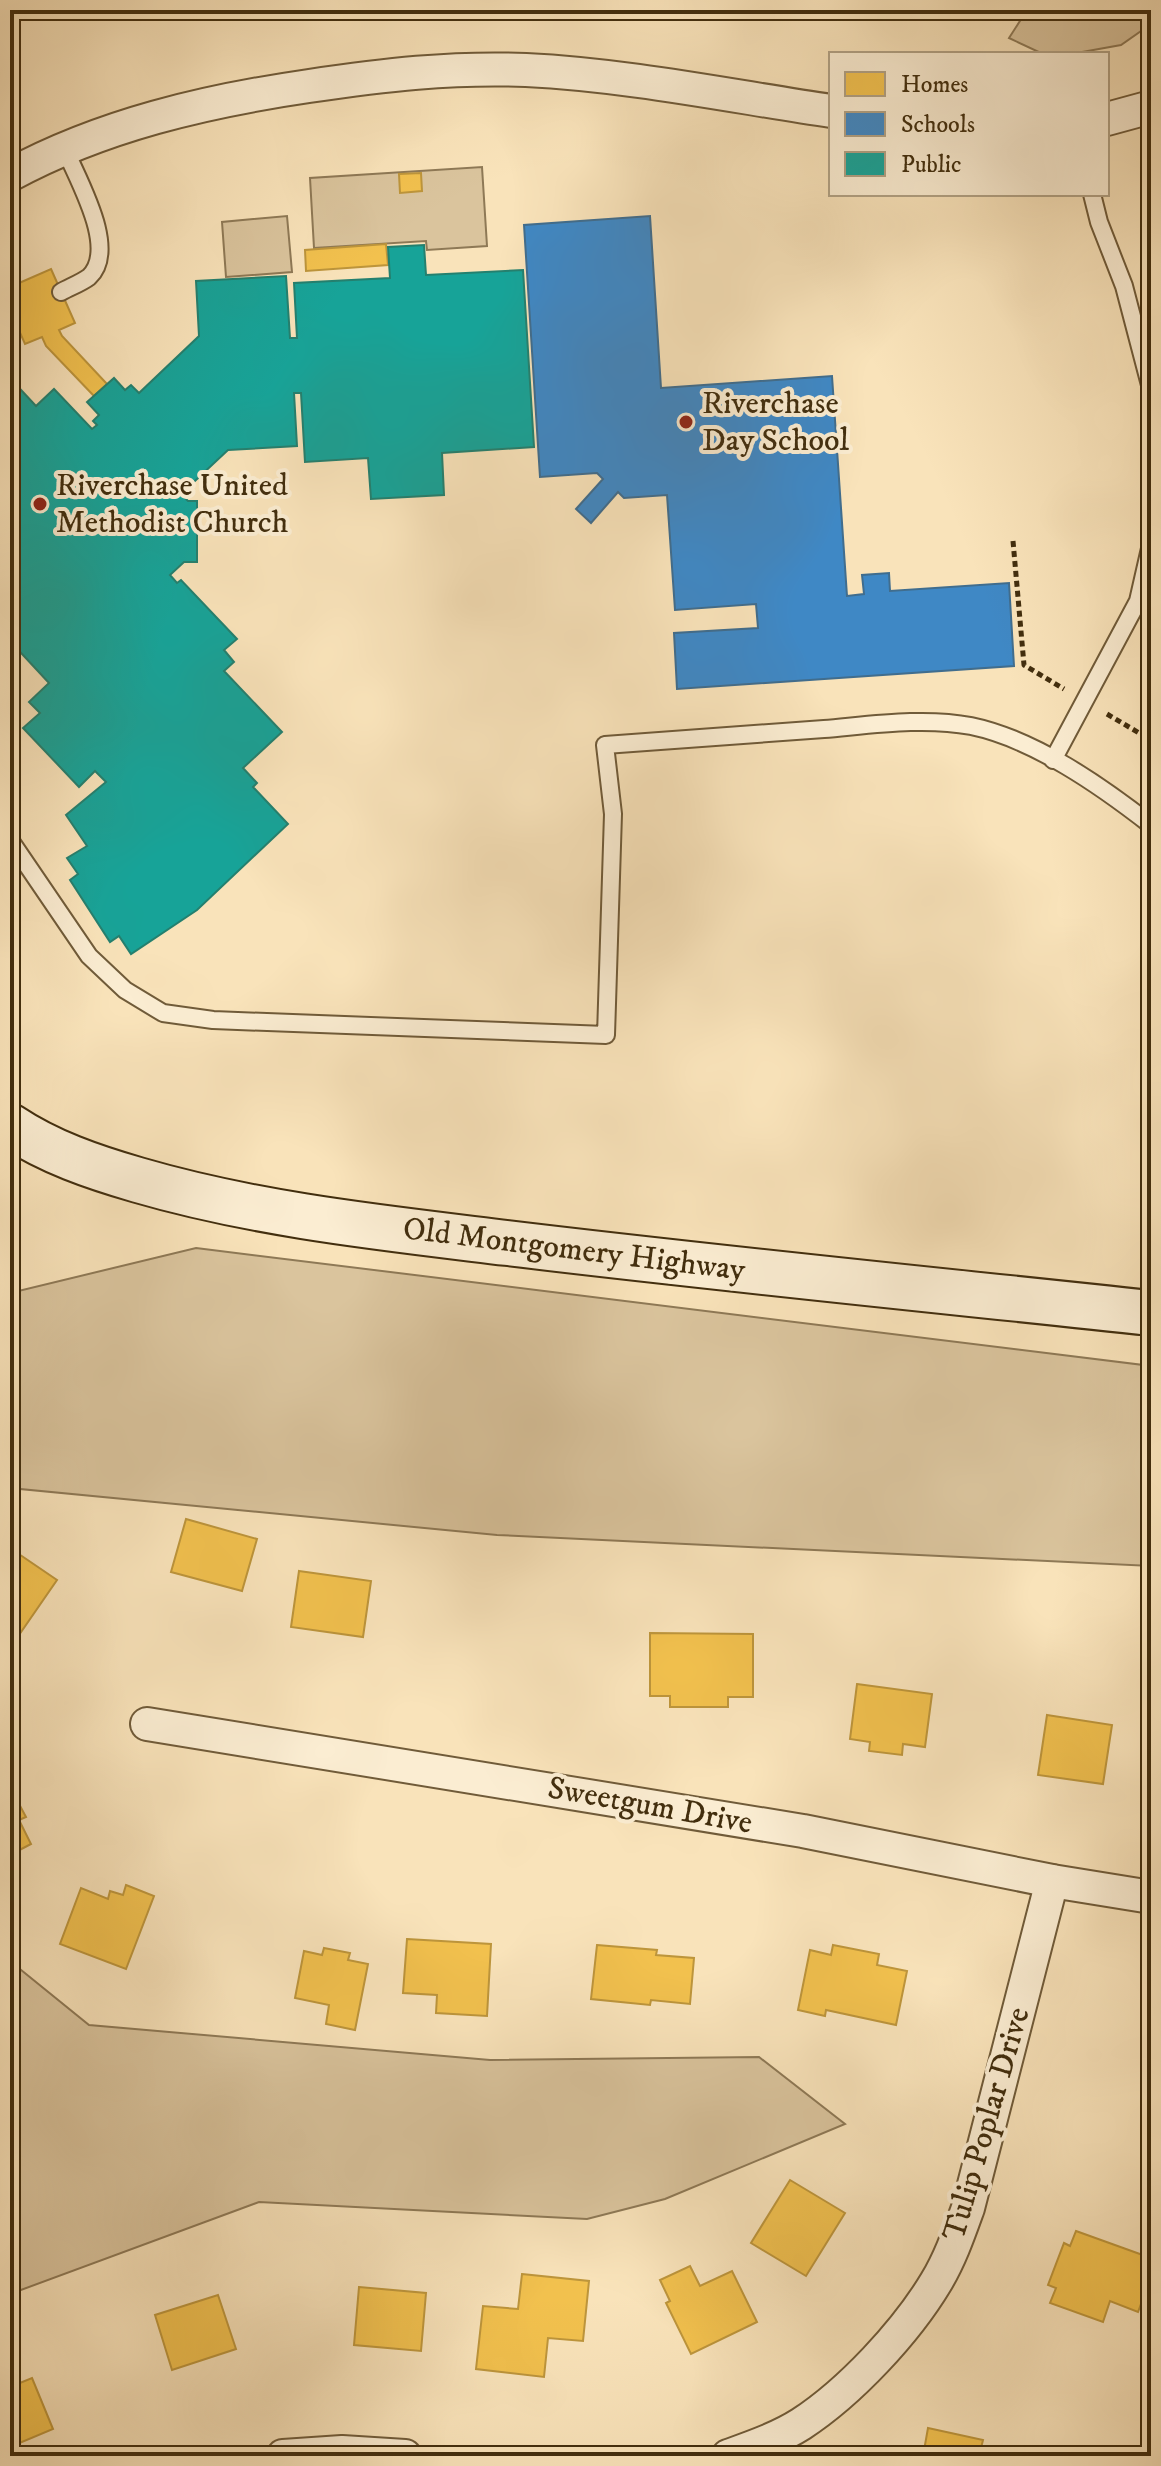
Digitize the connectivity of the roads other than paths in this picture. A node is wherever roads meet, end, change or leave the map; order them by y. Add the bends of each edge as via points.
1 (1151, 107) edge
2 (829, 111) edge
3 (1109, 118) edge
4 (65, 149) junction
5 (10, 175) edge
6 (1092, 196) edge
7 (61, 292) dead end
8 (1151, 389) edge
9 (1151, 544) edge
10 (1053, 760) junction
11 (1151, 825) edge
12 (10, 840) edge
13 (10, 1126) edge
14 (1151, 1313) edge
15 (147, 1724) dead end
16 (1052, 1881) junction
17 (1151, 1897) edge
18 (767, 2449) edge
19 (283, 2456) edge
20 (405, 2456) edge
21 (728, 2456) edge

1 - 3 street
2 - 4 street via 614,77 453,69 397,72 250,95 125,127
4 - 5 street
4 - 7 lane via 101,244 90,276
6 - 8 lane via 1124,286
9 - 10 lane via 1138,601
10 - 11 lane
10 - 12 lane via 971,726 933,723 605,745 613,814 606,1035 213,1020 163,1013 125,990 89,956
13 - 14 street, Old Montgomery Highway via 65,1156 119,1174 188,1195 265,1209 611,1256
15 - 16 street, Sweetgum Drive via 803,1831
16 - 17 street, Sweetgum Drive
16 - 18 street, Tulip Poplar Drive via 968,2208 937,2280 861,2374
18 - 21 street, Tulip Poplar Drive
19 - 20 street

